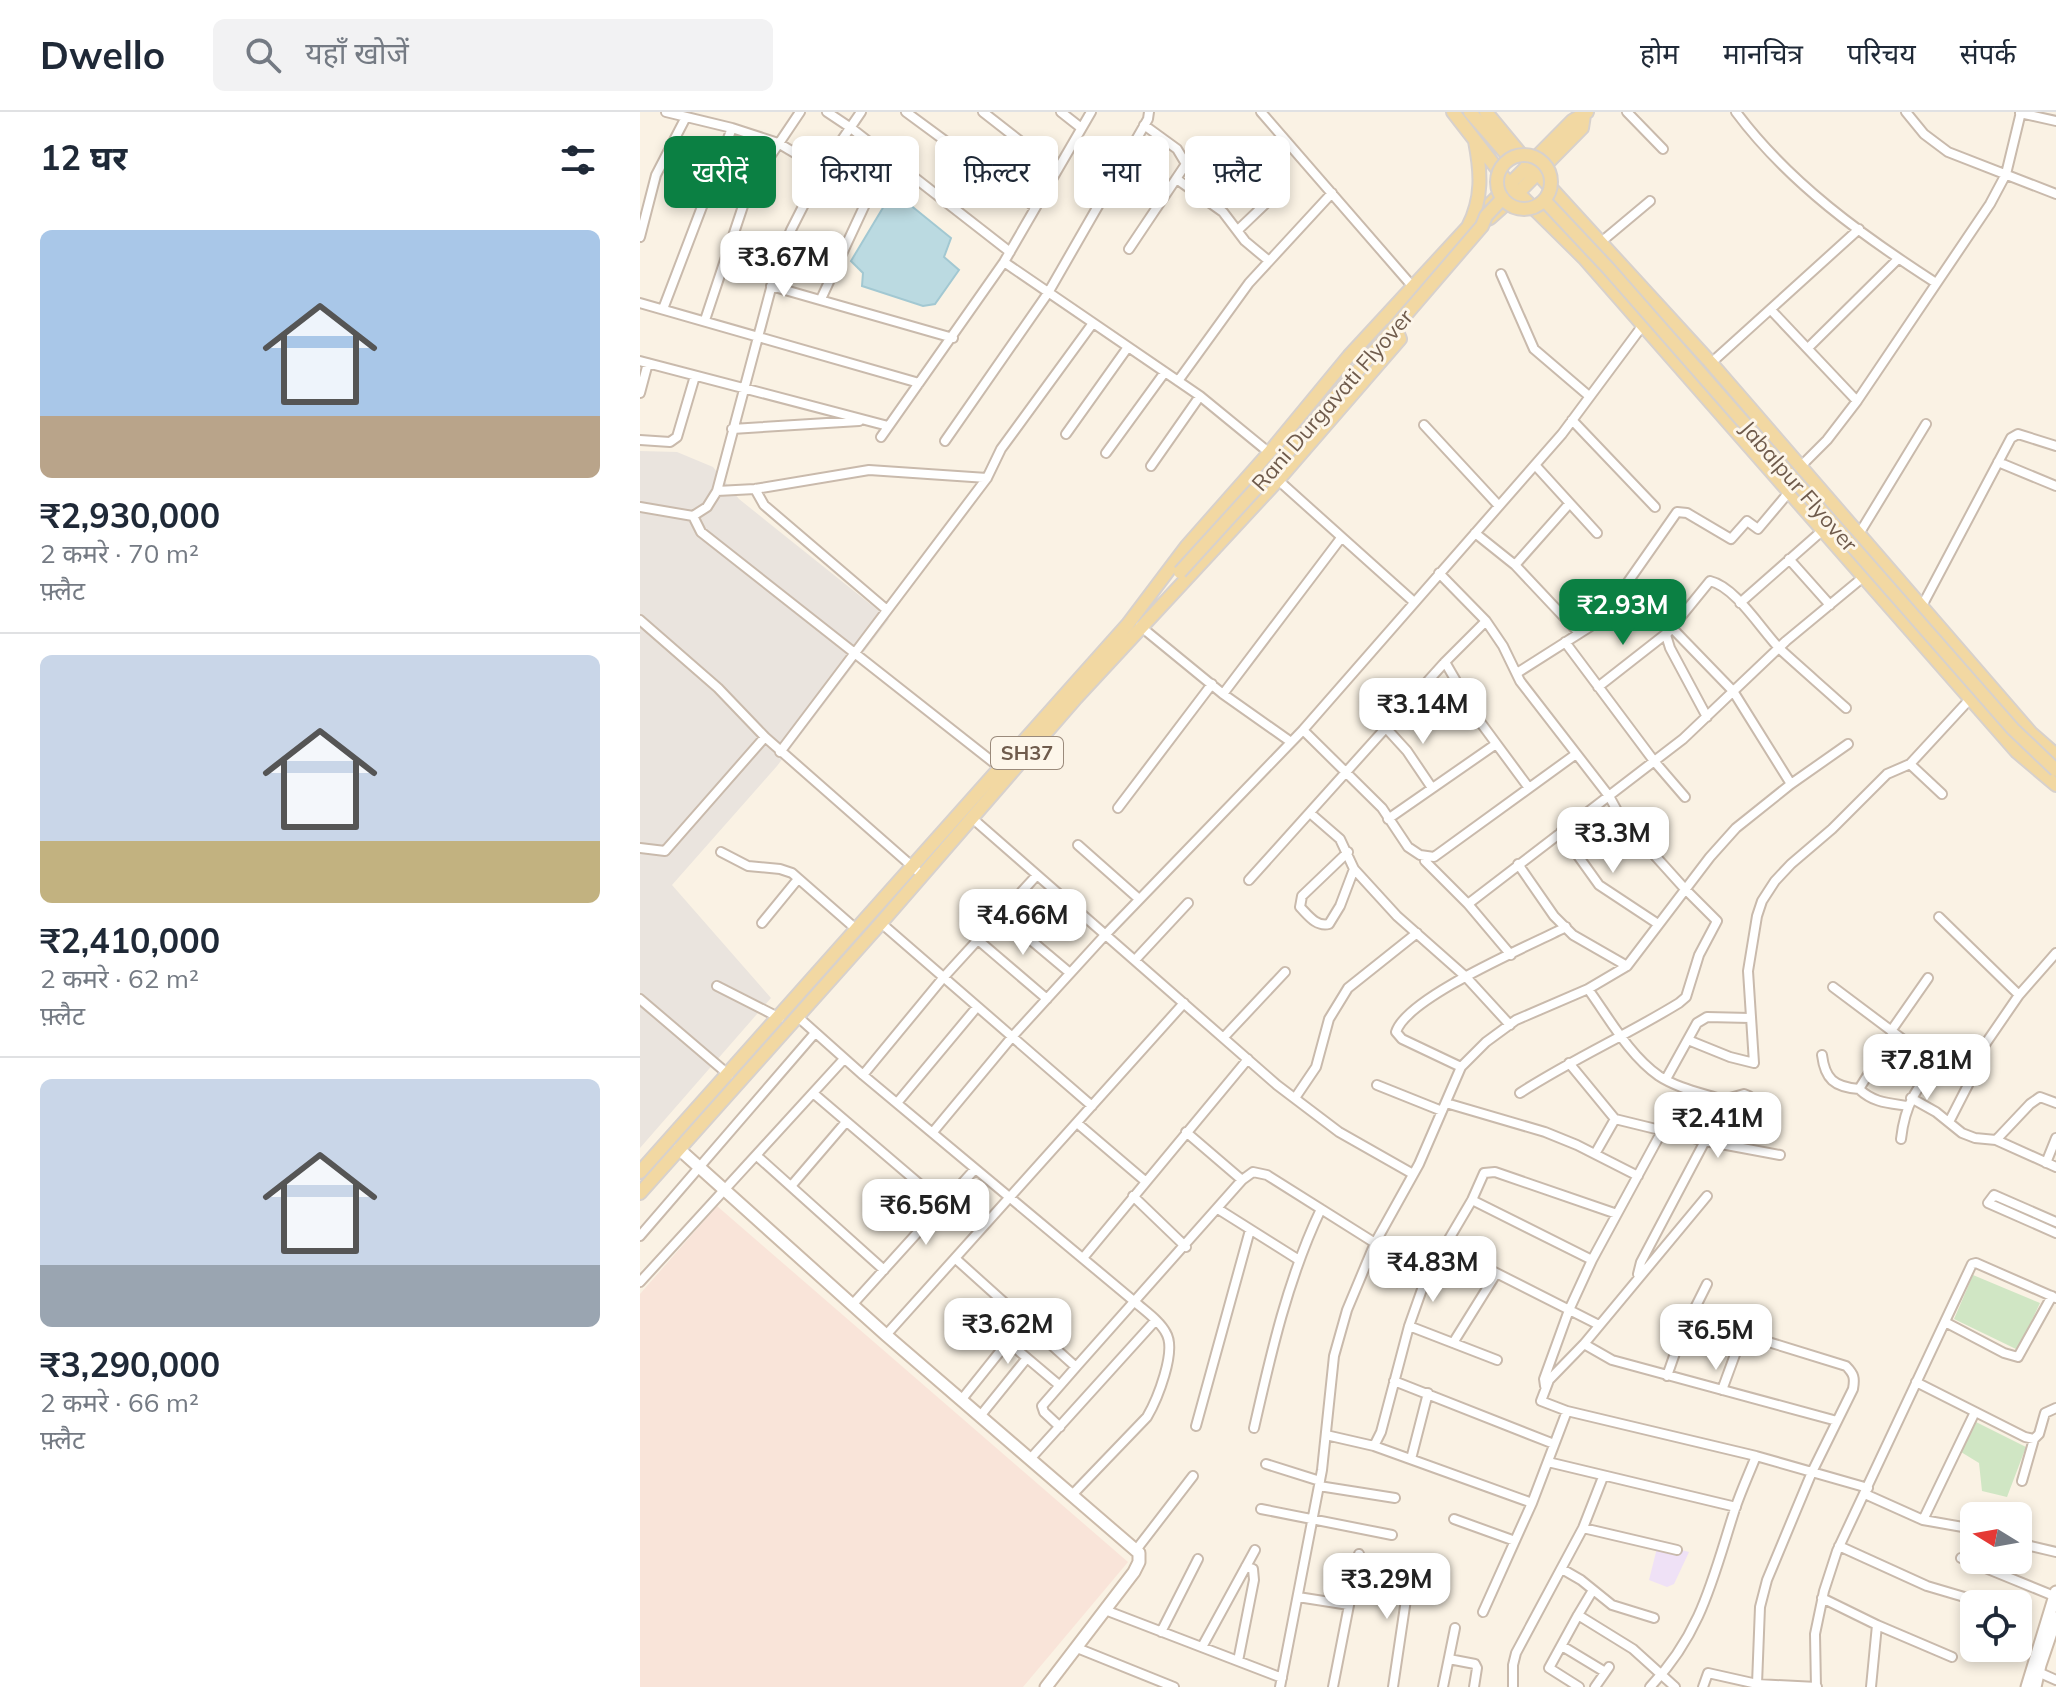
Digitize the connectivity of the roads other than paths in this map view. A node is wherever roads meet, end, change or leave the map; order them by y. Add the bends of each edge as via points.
1 (666, 112) edge
2 (800, 112) edge
3 (827, 112) edge
4 (861, 112) edge
5 (906, 112) edge
6 (983, 112) edge
7 (1061, 112) edge
8 (1091, 112) edge
9 (1149, 112) edge
10 (1261, 112) edge
11 (1453, 112) edge
12 (1470, 112) edge
13 (1486, 112) edge
14 (1627, 112) edge
15 (1736, 112) edge
16 (1906, 112) edge
17 (2020, 112) edge
18 (1585, 114) edge
19 (686, 117) junction
20 (2056, 121) edge
21 (1144, 125) junction
22 (1080, 127) junction
23 (732, 128) junction
24 (851, 128) junction
25 (845, 136) edge
26 (861, 136) edge
27 (939, 136) edge
28 (1014, 136) edge
29 (1474, 136) junction
30 (778, 143) junction
31 (1663, 149) dead end
32 (792, 151) edge
33 (1510, 158) junction
34 (1058, 166) edge
35 (1534, 168) junction
36 (2006, 174) junction
37 (1178, 180) junction
38 (919, 181) edge
39 (1514, 188) junction
40 (1332, 193) junction
41 (2056, 194) edge
42 (644, 200) edge
43 (1544, 200) junction
44 (1506, 201) junction
45 (1650, 201) dead end
46 (802, 208) edge
47 (863, 208) edge
48 (1034, 208) edge
49 (1261, 208) edge
50 (1475, 226) junction
51 (1859, 229) junction
52 (1238, 230) junction
53 (640, 237) edge
54 (1601, 242) junction
55 (1129, 249) dead end
56 (1010, 252) junction
57 (1898, 259) junction
58 (1269, 261) junction
59 (1004, 262) junction
60 (1501, 274) dead end
61 (1936, 283) junction
62 (771, 286) junction
63 (1413, 287) junction
64 (1048, 293) junction
65 (821, 299) junction
66 (640, 303) edge
67 (663, 309) junction
68 (1771, 310) junction
69 (1389, 312) junction
70 (705, 320) junction
71 (1093, 323) junction
72 (1643, 325) junction
73 (758, 337) junction
74 (953, 338) junction
75 (1128, 347) junction
76 (1809, 347) junction
77 (644, 362) edge
78 (1711, 363) junction
79 (1165, 372) junction
80 (695, 376) junction
81 (1178, 381) junction
82 (919, 383) junction
83 (744, 388) junction
84 (640, 393) edge
85 (1200, 396) junction
86 (1589, 396) junction
87 (1857, 401) junction
88 (1572, 420) junction
89 (868, 421) junction
90 (1926, 424) dead end
91 (1424, 425) dead end
92 (888, 426) junction
93 (732, 429) junction
94 (1066, 434) dead end
95 (881, 437) dead end
96 (640, 440) edge
97 (945, 441) dead end
98 (2056, 446) edge
99 (1106, 453) dead end
100 (1269, 453) junction
101 (1998, 462) junction
102 (1535, 465) junction
103 (1151, 466) dead end
104 (1799, 467) junction
105 (1289, 468) junction
106 (987, 478) junction
107 (1278, 480) junction
108 (2056, 486) edge
109 (1787, 488) junction
110 (755, 489) junction
111 (717, 491) junction
112 (1569, 504) junction
113 (1499, 506) junction
114 (640, 507) edge
115 (1655, 507) dead end
116 (693, 516) junction
117 (1823, 530) junction
118 (1475, 533) junction
119 (1597, 533) dead end
120 (1859, 534) junction
121 (1341, 538) junction
122 (1789, 559) junction
123 (1883, 562) junction
124 (1515, 565) junction
125 (1180, 572) junction
126 (1439, 573) junction
127 (1863, 576) junction
128 (1159, 583) junction
129 (1168, 598) junction
130 (1414, 602) junction
131 (1740, 603) junction
132 (1830, 605) junction
133 (1922, 606) junction
134 (887, 610) junction
135 (640, 620) edge
136 (1486, 621) junction
137 (1140, 626) junction
138 (1669, 630) junction
139 (1579, 633) junction
140 (1565, 642) junction
141 (1779, 647) junction
142 (854, 654) junction
143 (1445, 662) junction
144 (1517, 673) junction
145 (1212, 684) junction
146 (1598, 687) junction
147 (1733, 691) junction
148 (1223, 694) junction
149 (1970, 699) junction
150 (1846, 708) dead end
151 (1707, 717) junction
152 (1386, 728) junction
153 (1303, 730) junction
154 (765, 737) junction
155 (1291, 742) junction
156 (1496, 744) junction
157 (1848, 744) dead end
158 (780, 752) junction
159 (1576, 754) junction
160 (2056, 755) edge
161 (1654, 761) junction
162 (1910, 764) junction
163 (2056, 770) edge
164 (1004, 771) junction
165 (1347, 772) junction
166 (1791, 784) junction
167 (2056, 785) edge
168 (1432, 788) junction
169 (1529, 788) junction
170 (1942, 794) dead end
171 (1609, 796) junction
172 (1685, 797) dead end
173 (1118, 808) dead end
174 (1310, 813) junction
175 (972, 818) junction
176 (1388, 819) junction
177 (1561, 832) junction
178 (1078, 845) dead end
179 (640, 848) edge
180 (721, 852) dead end
181 (1348, 852) junction
182 (1425, 861) dead end
183 (1518, 864) junction
184 (911, 866) junction
185 (1354, 869) junction
186 (922, 875) junction
187 (1037, 875) junction
188 (798, 879) junction
189 (1249, 880) dead end
190 (1685, 889) junction
191 (1139, 899) junction
192 (1188, 903) dead end
193 (1468, 904) junction
194 (1001, 915) junction
195 (1939, 917) dead end
196 (762, 923) dead end
197 (881, 923) junction
198 (1658, 924) junction
199 (1566, 927) junction
200 (856, 929) junction
201 (1417, 933) junction
202 (1106, 934) junction
203 (978, 940) junction
204 (2056, 953) edge
205 (1511, 955) junction
206 (1135, 960) junction
207 (1627, 966) junction
208 (1285, 972) dead end
209 (1070, 973) junction
210 (1466, 977) junction
211 (943, 978) junction
212 (1928, 978) dead end
213 (717, 986) dead end
214 (1833, 987) dead end
215 (1588, 989) junction
216 (2019, 995) junction
217 (640, 999) edge
218 (1047, 999) junction
219 (1184, 1003) junction
220 (977, 1007) junction
221 (798, 1017) junction
222 (780, 1018) junction
223 (1750, 1018) junction
224 (1510, 1025) junction
225 (1893, 1032) junction
226 (815, 1033) junction
227 (1012, 1037) junction
228 (1224, 1037) junction
229 (1622, 1037) junction
230 (1688, 1040) junction
231 (1822, 1055) dead end
232 (844, 1059) junction
233 (1248, 1059) junction
234 (1939, 1060) junction
235 (1569, 1063) junction
236 (1461, 1067) junction
237 (729, 1075) junction
238 (863, 1075) junction
239 (1964, 1075) junction
240 (1666, 1079) junction
241 (1377, 1085) dead end
242 (1859, 1089) junction
243 (813, 1093) junction
244 (1520, 1093) dead end
245 (1749, 1096) dead end
246 (1295, 1098) junction
247 (1723, 1100) junction
248 (1909, 1102) junction
249 (897, 1103) junction
250 (2056, 1103) edge
251 (1092, 1106) junction
252 (1444, 1107) junction
253 (1615, 1119) junction
254 (846, 1122) junction
255 (1949, 1122) junction
256 (1077, 1123) junction
257 (1662, 1131) junction
258 (933, 1132) junction
259 (1186, 1132) junction
260 (2056, 1138) edge
261 (1901, 1139) dead end
262 (1996, 1140) junction
263 (1705, 1141) junction
264 (679, 1149) junction
265 (1595, 1154) junction
266 (1780, 1155) dead end
267 (757, 1156) junction
268 (2046, 1163) junction
269 (2056, 1167) edge
270 (699, 1169) junction
271 (975, 1169) junction
272 (640, 1172) edge
273 (1413, 1174) junction
274 (1638, 1176) junction
275 (1242, 1180) junction
276 (1145, 1181) junction
277 (792, 1185) junction
278 (722, 1189) junction
279 (640, 1193) edge
280 (1133, 1196) junction
281 (1707, 1196) dead end
282 (1011, 1198) junction
283 (1472, 1200) junction
284 (943, 1204) junction
285 (1218, 1209) junction
286 (1321, 1209) junction
287 (1617, 1214) junction
288 (2056, 1222) edge
289 (1250, 1230) junction
290 (2056, 1233) edge
291 (640, 1236) edge
292 (1375, 1243) junction
293 (1443, 1246) junction
294 (1186, 1247) junction
295 (1083, 1258) junction
296 (957, 1260) junction
297 (1299, 1260) junction
298 (1592, 1260) junction
299 (1367, 1262) junction
300 (884, 1270) junction
301 (1496, 1274) junction
302 (1637, 1278) junction
303 (640, 1282) edge
304 (1423, 1284) junction
305 (1707, 1284) dead end
306 (2054, 1297) edge
307 (1135, 1302) junction
308 (852, 1305) junction
309 (1569, 1310) junction
310 (1155, 1321) junction
311 (1945, 1322) junction
312 (1599, 1325) junction
313 (1409, 1326) junction
314 (886, 1335) junction
315 (1453, 1343) junction
316 (1584, 1344) junction
317 (1027, 1358) junction
318 (1497, 1360) dead end
319 (1076, 1367) junction
320 (1667, 1376) junction
321 (1394, 1381) junction
322 (1916, 1382) junction
323 (1059, 1385) junction
324 (1546, 1386) junction
325 (1722, 1390) junction
326 (1428, 1393) junction
327 (962, 1399) junction
328 (2056, 1408) edge
329 (1567, 1411) junction
330 (1975, 1412) junction
331 (981, 1415) junction
332 (1837, 1421) junction
333 (1196, 1426) dead end
334 (1060, 1427) junction
335 (1254, 1428) dead end
336 (1326, 1435) junction
337 (2034, 1439) junction
338 (1554, 1444) junction
339 (1374, 1446) junction
340 (1756, 1456) junction
341 (1031, 1458) junction
342 (1411, 1459) junction
343 (1548, 1462) junction
344 (1266, 1464) dead end
345 (1812, 1472) junction
346 (1193, 1476) dead end
347 (1603, 1477) junction
348 (2022, 1481) dead end
349 (1320, 1483) junction
350 (1866, 1491) junction
351 (1073, 1494) junction
352 (1395, 1498) dead end
353 (1532, 1503) junction
354 (1736, 1507) junction
355 (1261, 1509) dead end
356 (1454, 1519) dead end
357 (1923, 1520) junction
358 (1313, 1521) junction
359 (1960, 1527) edge
360 (1583, 1528) junction
361 (1392, 1535) dead end
362 (1515, 1541) junction
363 (1839, 1546) junction
364 (2032, 1546) edge
365 (1136, 1550) junction
366 (1255, 1550) dead end
367 (1677, 1550) dead end
368 (2056, 1552) edge
369 (1359, 1554) dead end
370 (1198, 1559) dead end
371 (1412, 1559) dead end
372 (1246, 1566) junction
373 (1562, 1569) junction
374 (2003, 1574) edge
375 (1593, 1590) junction
376 (2055, 1594) edge
377 (1960, 1596) edge
378 (1298, 1597) junction
379 (1822, 1598) junction
380 (1349, 1605) junction
381 (1105, 1610) junction
382 (1483, 1612) dead end
383 (1578, 1615) junction
384 (1654, 1618) dead end
385 (2056, 1618) edge
386 (1877, 1625) junction
387 (1455, 1628) dead end
388 (1161, 1632) junction
389 (1562, 1646) junction
390 (1202, 1647) junction
391 (1077, 1648) junction
392 (1952, 1657) dead end
393 (1449, 1659) junction
394 (1238, 1661) junction
395 (2038, 1672) junction
396 (1663, 1674) junction
397 (2056, 1680) edge
398 (1281, 1682) edge
399 (1757, 1684) junction
400 (1051, 1686) edge
401 (1174, 1687) edge
402 (1333, 1687) edge
403 (1393, 1687) edge
404 (1443, 1687) edge
405 (1474, 1687) edge
406 (1513, 1687) edge
407 (1579, 1687) edge
408 (1595, 1687) edge
409 (1650, 1687) edge
410 (1675, 1687) edge
411 (1703, 1687) edge
412 (1817, 1687) edge
413 (1871, 1687) edge
414 (2027, 1687) edge
415 (2035, 1687) edge

1 - 19 street
2 - 30 street
3 - 24 street
4 - 24 street
5 - 27 street
6 - 28 street
7 - 22 street
8 - 22 street
9 - 21 street
10 - 40 street
11 - 29 main road
12 - 33 main road
13 - 35 main road
14 - 31 street
15 - 51 street via 1802,186
16 - 36 street via 1939,147
17 - 20 street
17 - 36 street
18 - 35 main road via 1572,121
19 - 23 street
19 - 42 street
21 - 37 street via 1184,158
21 - 64 street
22 - 34 street
23 - 30 street
23 - 67 street
24 - 25 street
24 - 26 street
29 - 39 main road
29 - 50 main road via 1480,193
30 - 32 street
30 - 70 street via 744,203
33 - 43 main road, bridge via 1527,155 1543,162 1551,178
33 - 44 main road, bridge via 1497,180
35 - 39 main road
35 - 54 main road
36 - 41 street
36 - 61 street
37 - 52 street via 1223,212
37 - 55 street
38 - 56 street
39 - 50 main road via 1490,218
39 - 72 main road
40 - 58 street
40 - 63 street
42 - 53 street
43 - 44 main road, bridge via 1526,209
43 - 163 main road, Jabalpur Flyover, bridge via 2013,729
44 - 50 main road, Rani Durgavati Flyover, bridge
45 - 54 street
46 - 62 street
47 - 65 street
48 - 56 street
49 - 52 street
50 - 63 main road
50 - 125 main road, Rani Durgavati Flyover, bridge via 1262,482
51 - 57 street
51 - 68 street
52 - 58 street
54 - 78 main road
56 - 59 street
57 - 61 street
57 - 76 street
58 - 81 street
59 - 64 street
59 - 74 street
60 - 86 street via 1534,349
61 - 87 street
62 - 65 street
62 - 73 street
63 - 69 main road
64 - 71 street
64 - 97 street
65 - 74 street
66 - 67 street
67 - 70 street
68 - 76 street
68 - 78 street
69 - 100 main road
69 - 105 main road, SH37 via 1400,339
70 - 73 street
71 - 75 street
71 - 106 street via 1001,449
72 - 86 street
72 - 109 main road
73 - 82 street
73 - 83 street
74 - 82 street
75 - 79 street
75 - 94 street
76 - 87 street
77 - 80 street
77 - 84 street
78 - 104 main road
79 - 81 street
79 - 99 street
80 - 83 street
80 - 96 street via 677,437 670,442
81 - 85 street
82 - 92 street
83 - 89 street
83 - 93 street
85 - 100 street
85 - 103 street
86 - 88 street
87 - 104 street
88 - 102 street
88 - 115 street
89 - 92 street
89 - 93 street
90 - 120 street
91 - 113 street
92 - 95 street
93 - 111 street
98 - 101 street via 2014,435
100 - 105 street
100 - 128 main road
101 - 108 street
101 - 133 street
102 - 112 street
102 - 113 street
104 - 109 street
104 - 120 main road
105 - 107 main road, SH37
106 - 110 street via 869,470
106 - 134 street
107 - 121 street
107 - 129 main road, SH37
109 - 117 main road
109 - 139 street via 1758,529 1747,521 1731,539 1677,512 1602,619
110 - 111 street
110 - 134 street via 764,505
111 - 116 street
112 - 119 street
112 - 124 street
113 - 118 street
114 - 116 street
116 - 142 street via 701,532
117 - 122 street
117 - 127 main road
118 - 124 street
118 - 126 street
120 - 123 main road
121 - 130 street
121 - 148 street
122 - 131 street
122 - 132 street
123 - 127 street
123 - 133 main road
124 - 139 street
125 - 128 main road, Rani Durgavati Flyover
125 - 129 main road, Rani Durgavati Flyover
126 - 130 street
126 - 136 street
127 - 132 street
127 - 149 main road
128 - 164 main road
129 - 137 main road, SH37
130 - 153 street
131 - 138 street via 1710,581
131 - 141 street
132 - 141 street
133 - 160 main road
134 - 142 street
135 - 154 street
136 - 143 street
136 - 144 street
137 - 145 street
137 - 164 main road, SH37
138 - 146 street
138 - 147 street
138 - 151 street via 1670,648
139 - 140 street
140 - 144 street
140 - 146 street
141 - 147 street
141 - 150 street
142 - 158 street
142 - 164 street
143 - 152 street
143 - 156 street
144 - 159 street
145 - 148 street
145 - 173 street
146 - 161 street
147 - 151 street
147 - 166 street
148 - 155 street
149 - 162 street
149 - 167 main road via 2017,752
151 - 161 street
152 - 165 street
152 - 168 street
153 - 155 street
153 - 165 street
154 - 158 street
154 - 179 street via 665,851
155 - 191 street
156 - 168 street
156 - 169 street
157 - 166 street
158 - 184 street
159 - 169 street
159 - 171 street
161 - 171 street
161 - 172 street
162 - 170 street
162 - 223 street via 1887,774 1768,891 1757,916 1748,971
164 - 175 main road, SH37
164 - 184 main road
165 - 174 street
165 - 176 street
166 - 190 street via 1736,828
168 - 176 street
169 - 176 street via 1434,857 1408,847
171 - 177 street
171 - 190 street via 1621,818
174 - 181 street
174 - 189 street
175 - 186 main road, SH37
175 - 187 street
177 - 183 street
177 - 198 street via 1599,885
178 - 191 street
180 - 188 street via 748,866 786,870
181 - 185 street
181 - 185 street via 1302,896 1300,907 1315,922 1329,924
182 - 193 street
183 - 193 street
183 - 199 street
184 - 186 street
184 - 200 main road
185 - 201 street
186 - 197 main road, SH37
187 - 194 street
187 - 202 street
188 - 196 street
188 - 200 street
190 - 198 street
190 - 229 street via 1717,921 1686,997
191 - 202 street
192 - 206 street
193 - 205 street
194 - 203 street
194 - 209 street
195 - 216 street
197 - 211 street
197 - 221 main road, SH37
198 - 207 street
199 - 205 street
199 - 207 street
200 - 222 main road
201 - 210 street
201 - 246 street via 1348,988 1329,1019 1316,1067
202 - 206 street
202 - 209 street
203 - 211 street
203 - 218 street
204 - 216 street
205 - 210 street
206 - 219 street
207 - 215 street
208 - 228 street
209 - 218 street
210 - 224 street
210 - 236 street via 1417,1006 1396,1032
211 - 220 street
211 - 238 street
212 - 225 street
213 - 222 street
214 - 225 street
215 - 224 street
215 - 229 street
216 - 239 street
217 - 237 street
218 - 227 street
219 - 228 street
219 - 251 street
220 - 227 street
220 - 249 street
221 - 226 street
221 - 264 main road, SH37
222 - 237 main road
223 - 230 street via 1707,1017
223 - 230 street via 1754,1063
224 - 236 street
225 - 234 street
225 - 242 street
226 - 232 street
226 - 270 street
227 - 251 street
227 - 258 street
228 - 233 street
229 - 235 street
229 - 240 street
230 - 240 street
231 - 242 street via 1831,1081
232 - 238 street
232 - 243 street
233 - 246 street
233 - 259 street
234 - 239 street
234 - 248 street
235 - 244 street
235 - 253 street
236 - 252 street
237 - 272 main road
238 - 249 street
239 - 255 street via 1969,1083
240 - 247 street
241 - 252 street
242 - 248 street via 1879,1102
243 - 254 street
243 - 267 street
245 - 247 street
246 - 273 street via 1339,1132
247 - 263 street
248 - 255 street
248 - 261 street
249 - 258 street
250 - 262 street via 2040,1097
251 - 256 street
252 - 265 street via 1545,1132
252 - 273 street
253 - 257 street
253 - 265 street
254 - 277 street
254 - 284 street
255 - 262 street via 1975,1138
256 - 276 street
256 - 282 street
257 - 263 street
257 - 274 street
258 - 271 street
259 - 275 street
259 - 276 street
260 - 268 street
262 - 268 street
263 - 266 street
263 - 302 street
264 - 270 street
264 - 279 main road, SH37
265 - 274 street
267 - 277 street
267 - 278 street
268 - 269 street
270 - 278 street
270 - 291 street
271 - 282 street
271 - 284 street
273 - 292 street
274 - 287 street
275 - 285 street
275 - 286 street via 1253,1172 1267,1175
276 - 280 street
277 - 300 street
278 - 303 street
278 - 308 street
280 - 294 street
280 - 295 street
281 - 302 street
282 - 295 street
282 - 296 street
283 - 287 street via 1488,1171
283 - 293 street
283 - 298 street
284 - 300 street
285 - 289 street
285 - 294 street
286 - 292 street
286 - 297 street
287 - 298 street
288 - 290 street via 1992,1195 1988,1203
289 - 297 street
289 - 333 street
292 - 299 street
293 - 301 street
293 - 304 street
294 - 307 street
295 - 307 street
296 - 314 street
296 - 319 street
297 - 335 street
298 - 309 street
299 - 304 street
299 - 336 street via 1334,1356
300 - 308 street
301 - 309 street
301 - 315 street
302 - 312 street
304 - 313 street
305 - 320 street
306 - 311 street via 2018,1357
306 - 311 street via 1976,1263
307 - 310 street
307 - 319 street
308 - 314 street
309 - 312 street
309 - 324 street
310 - 334 street
310 - 351 street via 1169,1341 1156,1402
311 - 322 street
312 - 316 street
313 - 315 street
313 - 321 street
314 - 327 street
315 - 318 street
316 - 320 street via 1612,1360
316 - 324 street
317 - 323 street
317 - 327 street via 1006,1344
317 - 331 street
319 - 323 street
320 - 325 street
321 - 326 street
321 - 339 street
322 - 330 street
322 - 350 street
323 - 334 street via 1042,1406
324 - 329 street via 1541,1401
325 - 332 street
325 - 332 street via 1740,1341 1749,1336 1846,1366 1853,1373 1853,1389
326 - 338 street
326 - 342 street
327 - 331 street
328 - 337 street via 2045,1413
329 - 338 street
329 - 340 street
330 - 337 street
330 - 357 street
331 - 341 street
332 - 345 street
334 - 341 street
336 - 339 street
336 - 349 street
337 - 348 street
338 - 343 street
339 - 342 street
340 - 345 street
340 - 354 street
341 - 351 street
342 - 353 street
343 - 347 street
343 - 353 street
344 - 349 street
345 - 350 street
345 - 399 street via 1767,1580 1759,1621
346 - 365 street
347 - 354 street
347 - 360 street
349 - 352 street
349 - 358 street
350 - 357 street
350 - 363 street
351 - 365 street
353 - 362 street
354 - 396 street via 1713,1585 1688,1638
355 - 358 street
356 - 362 street
357 - 359 street
358 - 361 street
358 - 378 street
360 - 367 street
360 - 373 street
362 - 382 street
363 - 377 street
363 - 379 street
364 - 368 street
365 - 381 street via 1139,1562
366 - 372 street
369 - 380 street
370 - 388 street
371 - 403 street
372 - 390 street
372 - 394 street via 1253,1569 1254,1580
373 - 375 street
373 - 406 street via 1516,1653
374 - 376 street
375 - 383 street
375 - 384 street via 1622,1610
376 - 414 street
378 - 380 street
378 - 398 street
379 - 386 street
379 - 412 street via 1815,1634
380 - 402 street
381 - 388 street
381 - 391 street
383 - 389 street
383 - 396 street
385 - 395 street
386 - 392 street
386 - 413 street
387 - 393 street
388 - 390 street
389 - 407 street via 1549,1668
389 - 408 street via 1607,1670
390 - 394 street
391 - 400 street
391 - 401 street
393 - 404 street
393 - 405 street via 1475,1664
394 - 398 street
395 - 397 street
395 - 415 street
396 - 409 street
396 - 410 street
399 - 411 street via 1708,1673
399 - 412 street

